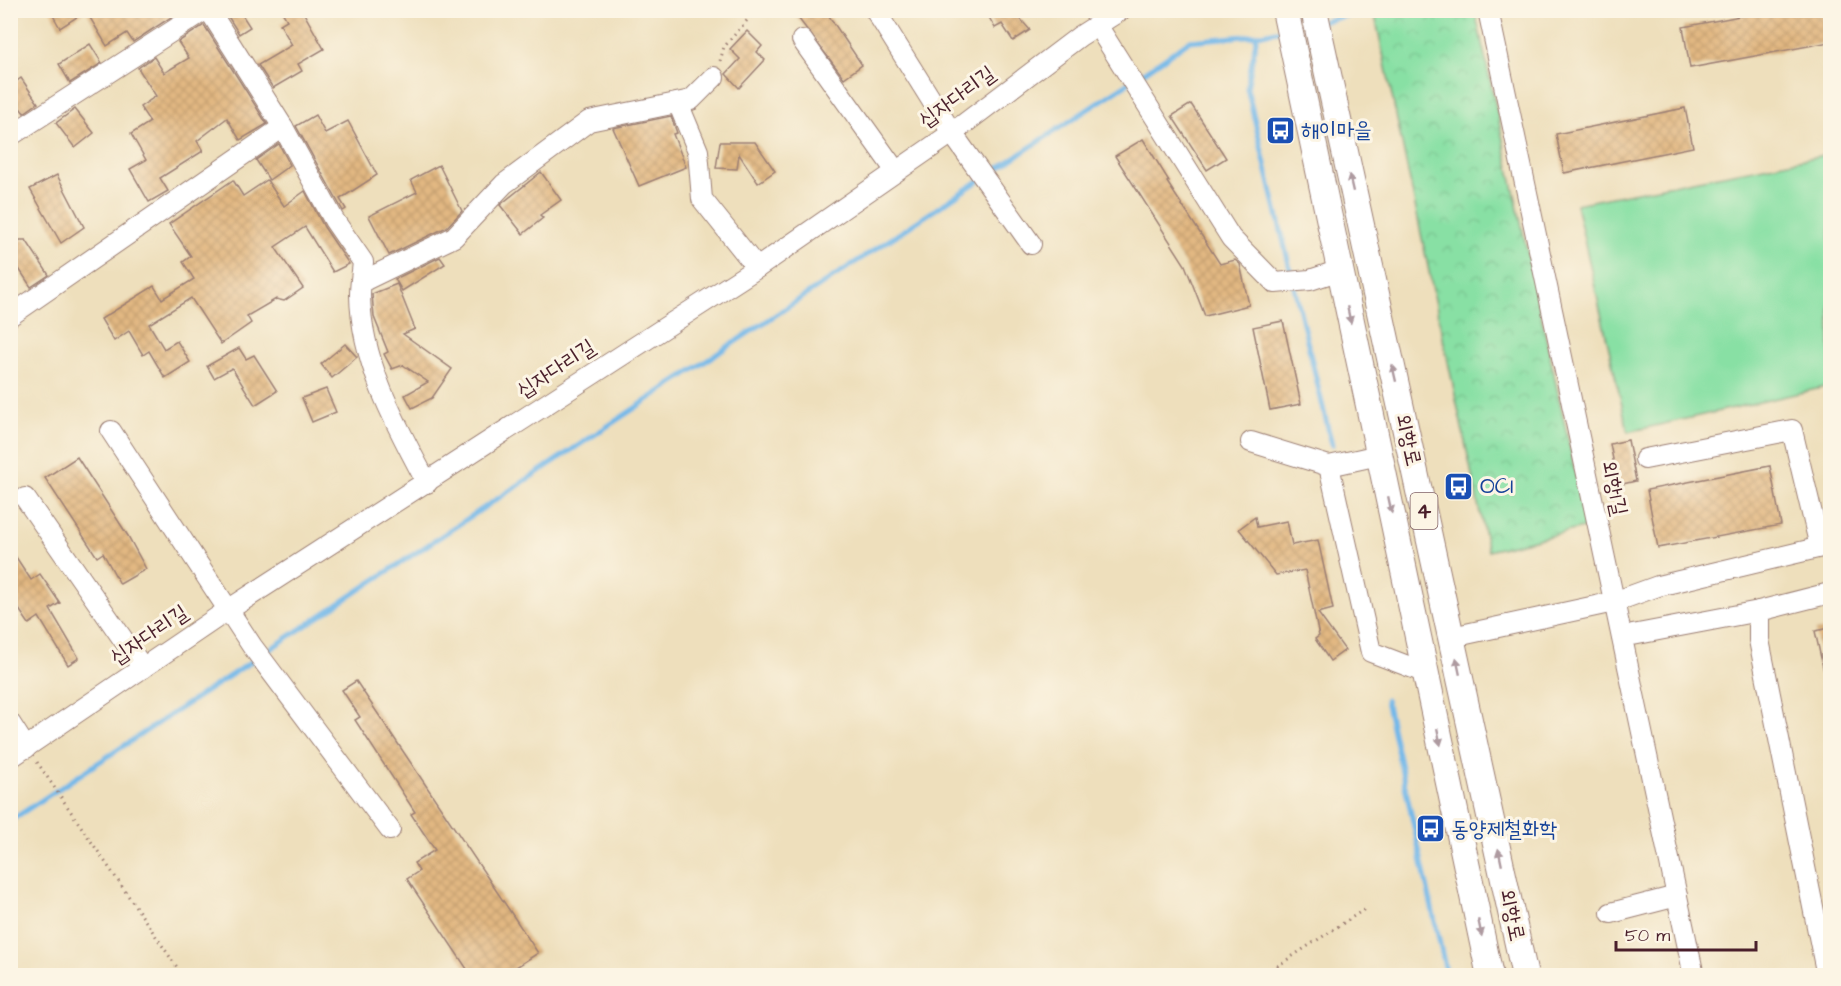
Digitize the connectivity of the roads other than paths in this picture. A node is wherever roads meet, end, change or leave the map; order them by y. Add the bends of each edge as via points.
1 (207, 10) edge
2 (875, 10) edge
3 (1121, 10) edge
4 (1285, 10) edge
5 (1314, 10) edge
6 (1488, 10) edge
7 (1102, 18) edge
8 (802, 40) dead end
9 (714, 77) road end
10 (678, 103) junction
11 (283, 127) junction
12 (952, 133) junction
13 (10, 136) edge
14 (895, 170) junction
15 (1031, 244) dead end
16 (757, 268) junction
17 (1340, 270) junction
18 (361, 282) junction
19 (10, 316) edge
20 (111, 431) dead end
21 (1251, 442) dead end
22 (1379, 455) junction
23 (1645, 459) dead end
24 (1329, 466) junction
25 (427, 483) junction
26 (25, 498) dead end
27 (1825, 546) edge
28 (1830, 593) edge
29 (1614, 602) junction
30 (228, 610) junction
31 (1759, 611) junction
32 (1452, 637) junction
33 (1622, 637) junction
34 (143, 668) junction
35 (1426, 673) junction
36 (10, 723) edge
37 (18, 753) edge
38 (390, 830) dead end
39 (1677, 896) junction
40 (1611, 913) dead end
41 (1490, 975) edge
42 (1525, 975) edge
43 (1694, 975) edge
44 (1827, 975) edge

1 - 11 street
1 - 13 street
2 - 12 street
3 - 7 street, 십자다리길
4 - 17 main road, 외항로 / 4
32 -> 5 main road, 외항로 / 4
6 - 29 street, 외항1길
7 - 12 street, 십자다리길
7 - 17 street via 1132,81 1231,238 1275,283 1310,280
8 - 14 street
9 - 10 street via 691,100
10 - 16 street via 698,151 702,199
10 - 18 street via 589,121 504,184 454,237
11 - 18 street via 334,220 363,262
11 - 19 street
12 - 14 street, 십자다리길
12 - 15 street
14 - 16 street, 십자다리길
16 - 25 street, 십자다리길
17 -> 22 main road, 외항로 / 4
18 - 25 street via 367,337 378,380
20 - 30 street
21 - 24 street
22 - 24 street
22 -> 35 main road, 외항로 / 4
23 - 27 street via 1792,430
24 - 35 street via 1371,652
25 - 30 street, 십자다리길
26 - 34 street
27 - 29 street via 1659,586
28 - 31 street
29 - 32 street
29 - 33 street, 외항1길
30 - 34 street, 십자다리길
30 - 38 street
31 - 33 street
31 - 44 street via 1759,640
42 -> 32 main road, 외항로 / 4
33 - 39 street, 외항1길
34 - 37 street, 십자다리길
35 -> 41 main road, 외항로 / 4
36 - 37 street
39 - 40 street
39 - 43 street, 외항1길

